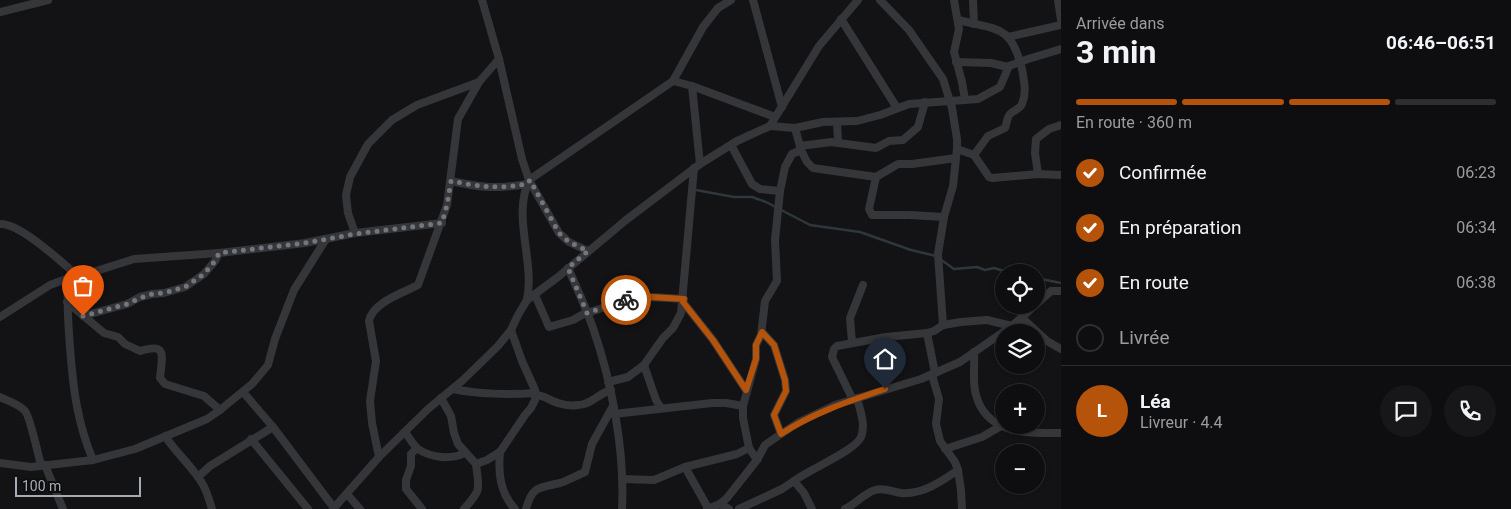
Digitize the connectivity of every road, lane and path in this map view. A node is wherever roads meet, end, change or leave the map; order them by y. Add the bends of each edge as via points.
1 (48, 0) edge
2 (482, 0) edge
3 (731, 0) edge
4 (753, 0) edge
5 (880, 0) edge
6 (954, 0) edge
7 (973, 0) edge
8 (1058, 0) edge
9 (853, 1) edge
10 (0, 12) edge
11 (841, 19) junction
12 (958, 20) junction
13 (1061, 20) edge
14 (974, 24) junction
15 (1061, 25) edge
16 (1008, 36) junction
17 (1061, 50) edge
18 (498, 59) junction
19 (956, 62) junction
20 (1020, 62) junction
21 (1008, 67) junction
22 (673, 81) junction
23 (479, 82) junction
24 (692, 86) junction
25 (950, 100) junction
26 (965, 100) junction
27 (925, 102) junction
28 (782, 107) junction
29 (898, 108) junction
30 (775, 117) junction
31 (837, 122) junction
32 (1061, 125) edge
33 (770, 126) junction
34 (795, 128) junction
35 (838, 142) junction
36 (731, 145) junction
37 (801, 148) junction
38 (957, 149) junction
39 (974, 155) junction
40 (956, 158) junction
41 (697, 166) junction
42 (1038, 174) junction
43 (1059, 176) edge
44 (876, 177) junction
45 (451, 181) junction
46 (528, 182) junction
47 (780, 191) junction
48 (944, 217) junction
49 (442, 223) junction
50 (0, 224) edge
51 (355, 234) junction
52 (326, 239) junction
53 (588, 251) junction
54 (219, 253) junction
55 (568, 268) junction
56 (77, 275) junction
57 (68, 278) junction
58 (863, 285) dead end
59 (1061, 291) edge
60 (535, 295) junction
61 (527, 300) junction
62 (683, 300) junction
63 (67, 302) junction
64 (587, 312) junction
65 (83, 316) junction
66 (0, 317) edge
67 (1022, 318) junction
68 (1004, 324) edge
69 (1014, 324) edge
70 (943, 325) junction
71 (511, 330) junction
72 (762, 332) junction
73 (927, 333) junction
74 (995, 338) edge
75 (852, 342) junction
76 (1061, 349) edge
77 (974, 352) junction
78 (644, 365) junction
79 (934, 374) junction
80 (609, 386) junction
81 (453, 389) junction
82 (746, 390) junction
83 (244, 392) junction
84 (536, 394) junction
85 (0, 397) edge
86 (441, 398) junction
87 (855, 399) junction
88 (743, 406) junction
89 (661, 408) junction
90 (613, 409) junction
91 (220, 410) junction
92 (995, 422) edge
93 (273, 426) junction
94 (995, 429) edge
95 (405, 432) junction
96 (1045, 433) edge
97 (1061, 433) edge
98 (781, 434) junction
99 (164, 436) junction
100 (251, 439) junction
101 (417, 448) junction
102 (749, 448) junction
103 (945, 449) junction
104 (500, 452) junction
105 (465, 453) junction
106 (379, 457) junction
107 (93, 460) junction
108 (758, 460) junction
109 (0, 463) edge
110 (476, 464) junction
111 (43, 465) junction
112 (685, 467) junction
113 (958, 470) junction
114 (198, 477) junction
115 (622, 479) junction
116 (794, 481) junction
117 (347, 494) junction
118 (720, 504) junction
119 (63, 509) edge
120 (212, 509) edge
121 (308, 509) edge
122 (334, 509) edge
123 (360, 509) edge
124 (422, 509) edge
125 (464, 509) edge
126 (515, 509) edge
127 (526, 509) edge
128 (622, 509) edge
129 (708, 509) edge
130 (729, 509) edge
131 (739, 509) edge
132 (812, 509) edge
133 (845, 509) edge
134 (962, 509) edge

1 - 10 street
2 - 18 street
3 - 22 street via 718,8 707,21
4 - 28 street
5 - 25 street via 909,30 944,79
6 - 12 street
7 - 14 street
8 - 13 street
9 - 11 street
11 - 28 street via 819,46
11 - 29 street
12 - 14 street
12 - 19 street
14 - 16 street
15 - 16 street
16 - 20 street
17 - 20 street
18 - 23 street
18 - 46 street
19 - 21 street
19 - 26 street
20 - 21 street
20 - 39 street via 1025,89 1021,105 1008,116 1005,128 988,136
21 - 26 street via 996,90 978,99
22 - 24 street
22 - 46 street
23 - 45 street via 458,119
23 - 51 street via 417,105 392,120 368,144 350,177 346,195
24 - 30 street
24 - 41 street
25 - 26 street
25 - 27 street
25 - 38 street
27 - 29 street
27 - 35 street via 918,126 903,140 889,141 876,148
28 - 30 street
29 - 31 street via 866,120
30 - 33 street
31 - 34 street
31 - 35 street
32 - 42 street via 1036,139
33 - 34 street
33 - 36 street
34 - 37 street
35 - 37 street
36 - 41 street
36 - 47 street via 752,184 760,189
37 - 44 street via 813,168
37 - 47 street via 789,157
38 - 39 street
38 - 40 street
39 - 42 street via 992,178
40 - 44 street via 898,164
40 - 48 street via 953,186
41 - 53 street
41 - 62 street
42 - 43 street
44 - 48 street via 869,209 872,215
45 - 46 street via 501,188
45 - 49 street
46 - 53 street via 559,233
46 - 61 street via 523,209 530,277
47 - 72 street via 775,240 777,281 765,301
48 - 70 street via 938,254
49 - 51 street
49 - 106 street via 418,285 383,303 370,315 376,360 370,401
50 - 56 street via 20,229
51 - 52 street
52 - 54 street
52 - 83 street via 294,290 268,365
53 - 55 street
54 - 56 street via 134,259
54 - 65 street via 204,274 185,287
55 - 60 street
55 - 64 street
56 - 57 street
57 - 63 street
57 - 66 street via 50,284
58 - 75 street via 850,318
59 - 67 street via 1051,292
60 - 61 street
60 - 64 street via 549,327
61 - 71 street
62 - 64 street via 651,297 624,300
62 - 78 street via 673,328
62 - 82 street
63 - 65 street
63 - 107 street via 74,396 82,432
64 - 80 street
65 - 91 street via 131,348 140,351 157,348 162,358 160,378 165,384 204,396
67 - 69 street
67 - 76 street
68 - 70 street via 987,320
70 - 73 street
71 - 81 street
71 - 84 street
72 - 82 street
72 - 98 street via 774,345 785,380 786,391 774,415
73 - 75 street
73 - 79 street
74 - 77 street
75 - 87 street via 837,346 832,357
77 - 79 street
77 - 92 street via 976,395 988,417
78 - 80 street
78 - 89 street
79 - 87 street
79 - 103 street via 938,399 936,424
80 - 84 street via 593,400 580,405 557,403
80 - 90 street
81 - 84 street
81 - 86 street
82 - 88 street
83 - 91 street
83 - 93 street
84 - 104 street via 531,408
85 - 111 street via 26,412
86 - 95 street
86 - 105 street via 451,416 458,444
87 - 98 street via 835,405
87 - 116 street via 863,425 861,438
88 - 89 street via 712,403
88 - 102 street
89 - 90 street
90 - 115 street
90 - 127 street via 592,444 585,472 536,489
91 - 99 street via 207,419
93 - 100 street
93 - 122 street
94 - 103 street
95 - 101 street
95 - 106 street
96 - 97 street
98 - 108 street via 765,445
99 - 107 street via 135,449
99 - 114 street
100 - 114 street
100 - 121 street
101 - 105 street via 448,458
101 - 124 street via 412,454 406,490
102 - 108 street
102 - 112 street
103 - 113 street
104 - 110 street
104 - 126 street via 502,489
105 - 110 street
106 - 117 street
107 - 111 street
108 - 118 street
109 - 111 street via 31,468
110 - 125 street via 479,488
111 - 119 street
112 - 115 street via 654,480
112 - 129 street
113 - 133 street via 937,484 912,492 875,490
113 - 134 street
114 - 120 street
115 - 128 street
116 - 131 street
116 - 132 street via 808,498
117 - 122 street
117 - 123 street
118 - 129 street
118 - 130 street

